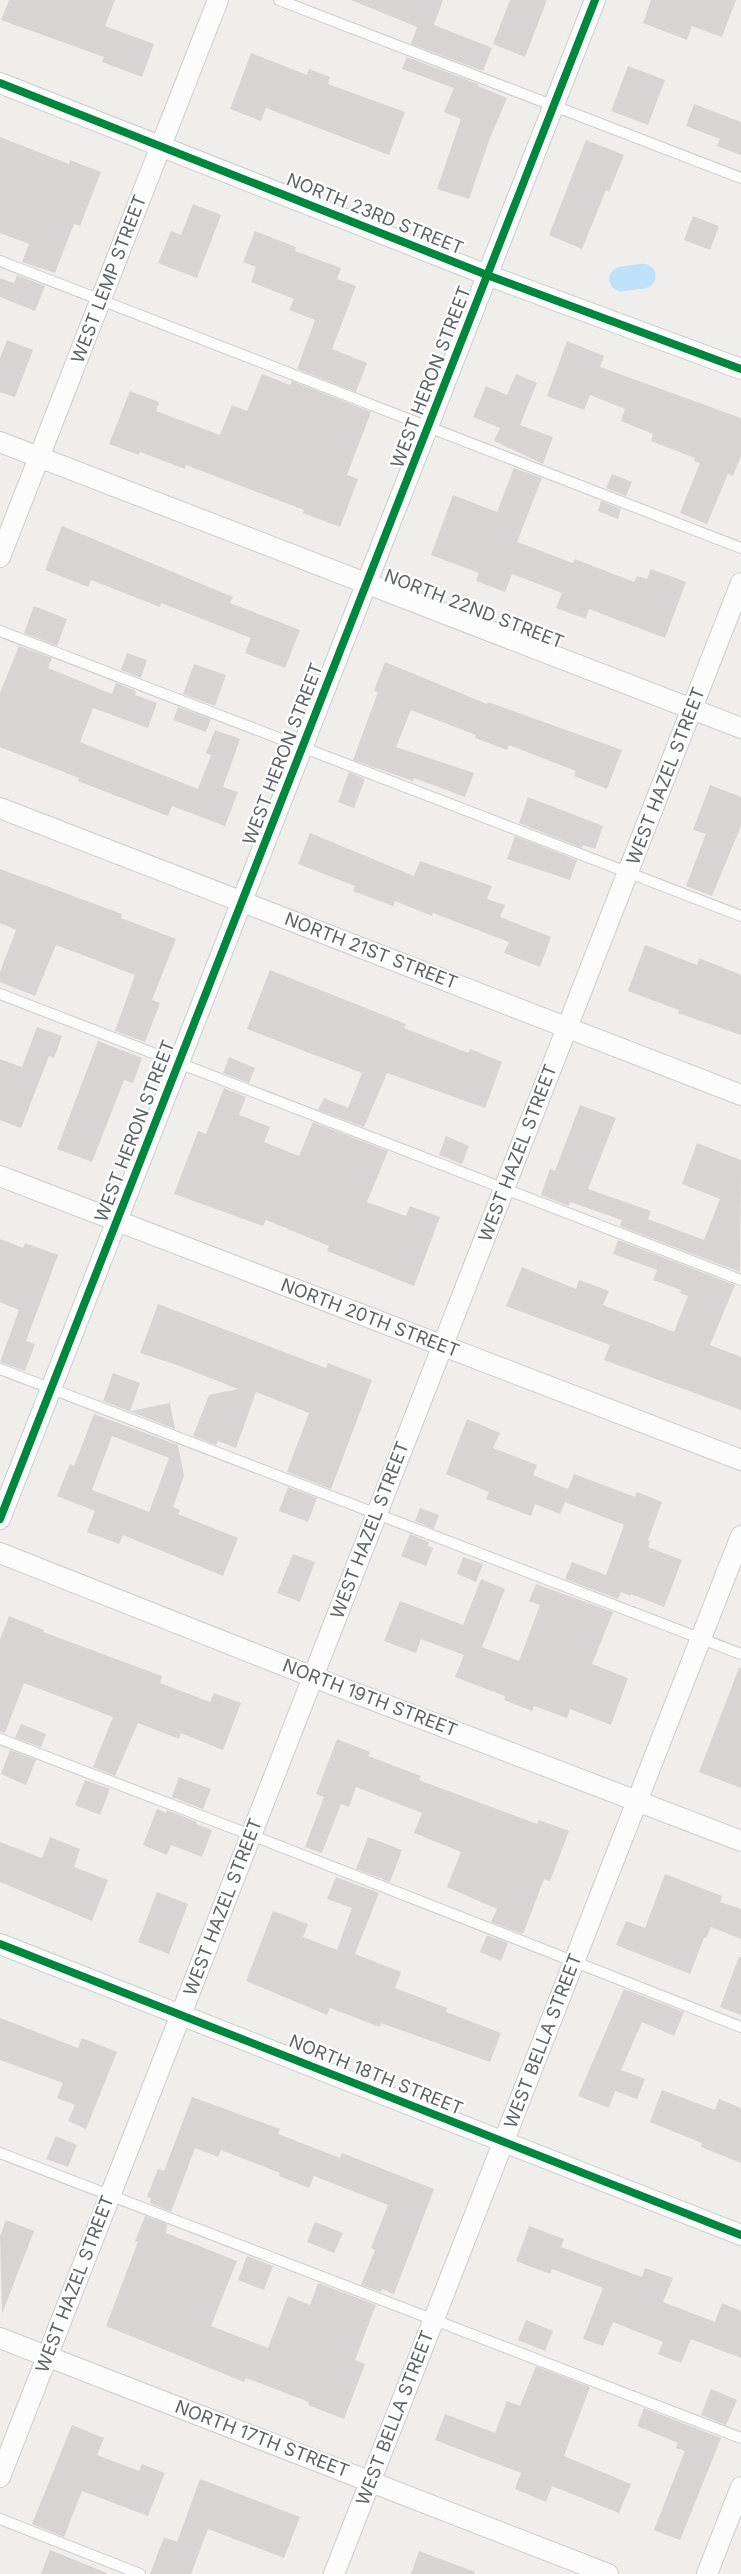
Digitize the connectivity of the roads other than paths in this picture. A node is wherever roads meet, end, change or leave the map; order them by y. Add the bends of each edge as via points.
1 (218, 0) edge
2 (279, 0) edge
3 (595, 0) edge
4 (0, 83) edge
5 (554, 104) junction
6 (161, 146) junction
7 (741, 178) edge
8 (0, 261) edge
9 (487, 274) junction
10 (101, 300) junction
11 (741, 369) edge
12 (428, 427) junction
13 (0, 442) edge
14 (39, 457) junction
15 (741, 548) edge
16 (0, 557) edge
17 (366, 583) junction
18 (741, 583) edge
19 (0, 631) edge
20 (692, 709) junction
21 (741, 728) edge
22 (302, 747) junction
23 (0, 808) edge
24 (628, 872) junction
25 (242, 902) junction
26 (741, 916) edge
27 (0, 994) edge
28 (567, 1027) junction
29 (178, 1063) junction
30 (741, 1095) edge
31 (0, 1176) edge
32 (504, 1188) junction
33 (116, 1220) junction
34 (741, 1280) edge
35 (443, 1346) junction
36 (0, 1369) edge
37 (51, 1388) junction
38 (741, 1460) edge
39 (377, 1514) junction
40 (0, 1518) edge
41 (741, 1536) edge
42 (0, 1553) edge
43 (701, 1638) junction
44 (741, 1654) edge
45 (313, 1677) junction
46 (0, 1739) edge
47 (637, 1801) junction
48 (251, 1835) junction
49 (741, 1841) edge
50 (0, 1944) edge
51 (574, 1961) junction
52 (181, 2014) junction
53 (741, 2027) edge
54 (504, 2142) junction
55 (0, 2153) edge
56 (110, 2195) junction
57 (741, 2235) edge
58 (434, 2318) junction
59 (0, 2338) edge
60 (47, 2355) junction
61 (741, 2438) edge
62 (0, 2477) edge
63 (371, 2481) junction
64 (741, 2487) edge
65 (0, 2519) edge
66 (140, 2574) edge
67 (334, 2574) edge
68 (608, 2574) edge
69 (707, 2574) edge

1 - 6 street, WEST LEMP STREET
2 - 5 lane
3 - 5 street, WEST HERON STREET
4 - 6 street, NORTH 23RD STREET
5 - 7 lane
5 - 9 street, WEST HERON STREET
6 - 9 street, NORTH 23RD STREET
6 - 10 street, WEST LEMP STREET
8 - 10 lane
9 - 11 street, NORTH 23RD STREET
9 - 12 street, WEST HERON STREET
10 - 12 lane
10 - 14 street, WEST LEMP STREET
12 - 15 lane
12 - 17 street, WEST HERON STREET
13 - 14 street, NORTH 22ND STREET
14 - 16 street, WEST LEMP STREET
14 - 17 street, NORTH 22ND STREET
17 - 20 street, NORTH 22ND STREET
17 - 22 street, WEST HERON STREET
18 - 20 street, WEST HAZEL STREET
19 - 22 lane
20 - 21 street, NORTH 22ND STREET
20 - 24 street, WEST HAZEL STREET
22 - 24 lane
22 - 25 street, WEST HERON STREET
23 - 25 street, NORTH 21ST STREET
24 - 26 lane
24 - 28 street, WEST HAZEL STREET
25 - 28 street, NORTH 21ST STREET
25 - 29 street, WEST HERON STREET
27 - 29 lane
28 - 30 street, NORTH 21ST STREET
28 - 32 street, WEST HAZEL STREET
29 - 32 lane
29 - 33 street, WEST HERON STREET
31 - 33 street, NORTH 20TH STREET
32 - 34 lane
32 - 35 street, WEST HAZEL STREET
33 - 35 street, NORTH 20TH STREET
33 - 37 street, WEST HERON STREET
35 - 38 street, NORTH 20TH STREET
35 - 39 street, WEST HAZEL STREET
36 - 37 lane
37 - 39 lane
37 - 40 street, WEST HERON STREET
39 - 43 lane
39 - 45 street, WEST HAZEL STREET
41 - 43 street, WEST BELLA STREET
42 - 45 street, NORTH 19TH STREET
43 - 44 lane
43 - 47 street, WEST BELLA STREET
45 - 47 street, NORTH 19TH STREET
45 - 48 street, WEST HAZEL STREET
46 - 48 lane
47 - 49 street, NORTH 19TH STREET
47 - 51 street, WEST BELLA STREET
48 - 51 lane
48 - 52 street, WEST HAZEL STREET
50 - 52 street, NORTH 18TH STREET
51 - 53 lane
51 - 54 street, WEST BELLA STREET
52 - 54 street, NORTH 18TH STREET
52 - 56 street, WEST HAZEL STREET
54 - 57 street, NORTH 18TH STREET
54 - 58 street, WEST BELLA STREET
55 - 56 lane
56 - 58 lane
56 - 60 street, WEST HAZEL STREET
58 - 61 lane
58 - 63 street, WEST BELLA STREET
59 - 60 street, NORTH 17TH STREET
60 - 62 street, WEST HAZEL STREET
60 - 63 street, NORTH 17TH STREET
63 - 67 street, WEST BELLA STREET
63 - 68 street, NORTH 17TH STREET
64 - 69 street
65 - 66 lane

